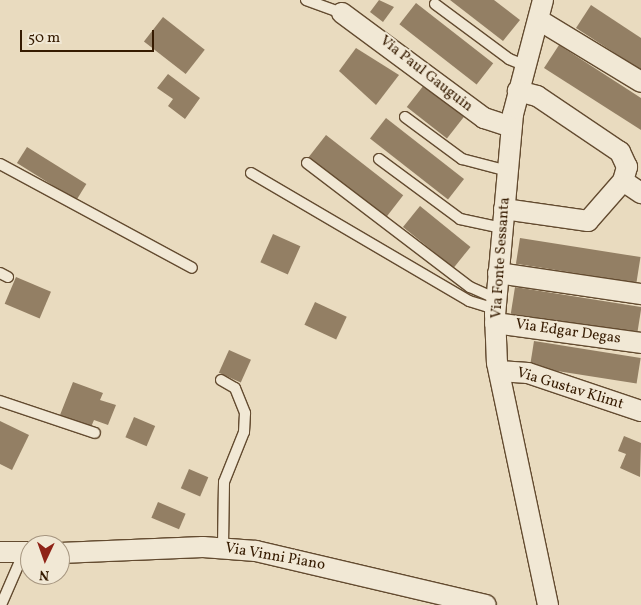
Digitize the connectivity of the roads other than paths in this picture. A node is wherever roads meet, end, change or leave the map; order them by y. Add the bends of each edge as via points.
1 (306, 0) edge
2 (543, 0) edge
3 (435, 4) dead end
4 (342, 13) joint
5 (539, 20) junction
6 (524, 65) junction
7 (641, 82) edge
8 (518, 91) junction
9 (405, 117) dead end
10 (512, 127) junction
11 (379, 159) dead end
12 (307, 163) dead end
13 (0, 164) edge
14 (508, 171) junction
15 (251, 173) dead end
16 (623, 181) junction
17 (641, 193) edge
18 (503, 219) junction
19 (192, 268) dead end
20 (498, 272) junction
21 (641, 294) edge
22 (495, 310) junction
23 (641, 343) edge
24 (499, 371) junction
25 (220, 380) dead end
26 (0, 402) edge
27 (641, 411) edge
28 (95, 433) dead end
29 (223, 548) junction
30 (0, 552) edge
31 (20, 552) edge
32 (70, 553) edge
33 (20, 566) edge
34 (1, 605) edge
35 (486, 605) edge
36 (550, 605) edge

1 - 4 lane
2 - 5 street, Via Fonte Sessanta
3 - 6 lane via 509,59
4 - 10 street, Via Paul Gauguin via 484,118
5 - 6 street, Via Fonte Sessanta
5 - 7 street
6 - 8 street, Via Fonte Sessanta
8 - 10 street, Via Fonte Sessanta
8 - 16 street via 536,96 620,152 627,163
9 - 14 lane via 462,160
10 - 14 street, Via Fonte Sessanta
11 - 18 lane via 460,218
12 - 22 lane via 470,287
13 - 19 lane
14 - 18 street, Via Fonte Sessanta
15 - 22 lane via 469,302
16 - 17 street
16 - 18 street via 588,221
18 - 20 street, Via Fonte Sessanta
20 - 21 street
20 - 22 street, Via Fonte Sessanta
22 - 23 street, Via Edgar Degas
22 - 24 street, Via Fonte Sessanta
24 - 27 street, Via Gustav Klimt via 528,373
24 - 36 street, Via Fonte Sessanta
25 - 29 lane via 234,388 245,414 244,432 224,482
26 - 28 lane
29 - 32 street, Via Vinni Piano
29 - 35 street, Via Vinni Piano via 303,560
30 - 31 street
33 - 34 lane

